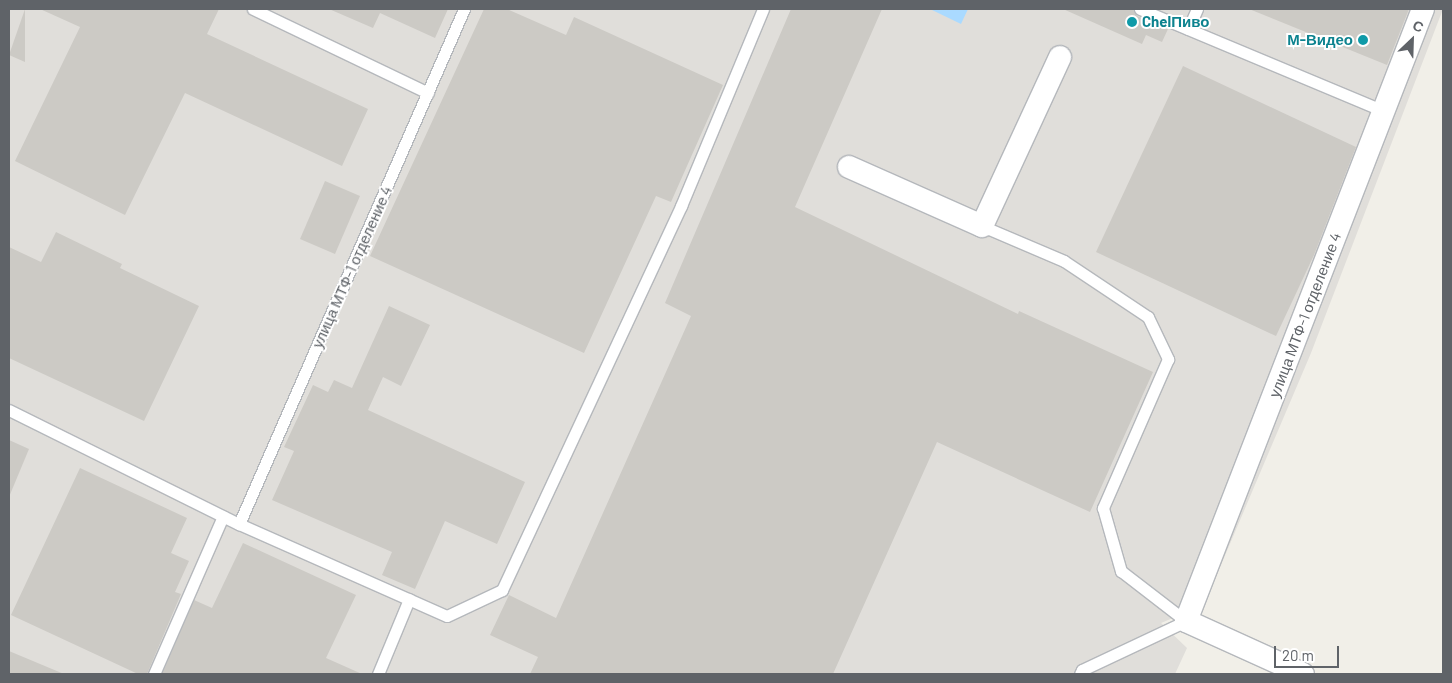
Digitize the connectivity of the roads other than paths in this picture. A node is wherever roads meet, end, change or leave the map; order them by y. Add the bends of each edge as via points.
1 (254, 9) edge
2 (464, 9) edge
3 (763, 9) edge
4 (1140, 9) edge
5 (1197, 9) edge
6 (1424, 9) edge
7 (1188, 29) junction
8 (1060, 57) dead end
9 (428, 93) junction
10 (1384, 111) junction
11 (849, 167) dead end
12 (982, 226) junction
13 (9, 410) edge
14 (223, 516) junction
15 (239, 524) junction
16 (409, 599) junction
17 (1186, 621) junction
18 (154, 674) edge
19 (378, 674) edge
20 (1080, 674) edge
21 (1303, 674) edge

1 - 9 lane
2 - 9 lane, улица МТФ-1 отделение 4
3 - 16 lane via 681,206 502,590 447,616
4 - 7 lane
5 - 7 lane
6 - 10 street, улица МТФ-1 отделение 4
7 - 10 lane
8 - 12 street
9 - 15 lane, улица МТФ-1 отделение 4
10 - 17 street, улица МТФ-1 отделение 4
11 - 12 street
12 - 17 lane via 1064,261 1148,317 1168,359 1103,508 1121,571
13 - 14 lane
14 - 15 lane
14 - 18 lane
15 - 16 lane
16 - 19 lane
17 - 20 lane via 1082,670
17 - 21 street

